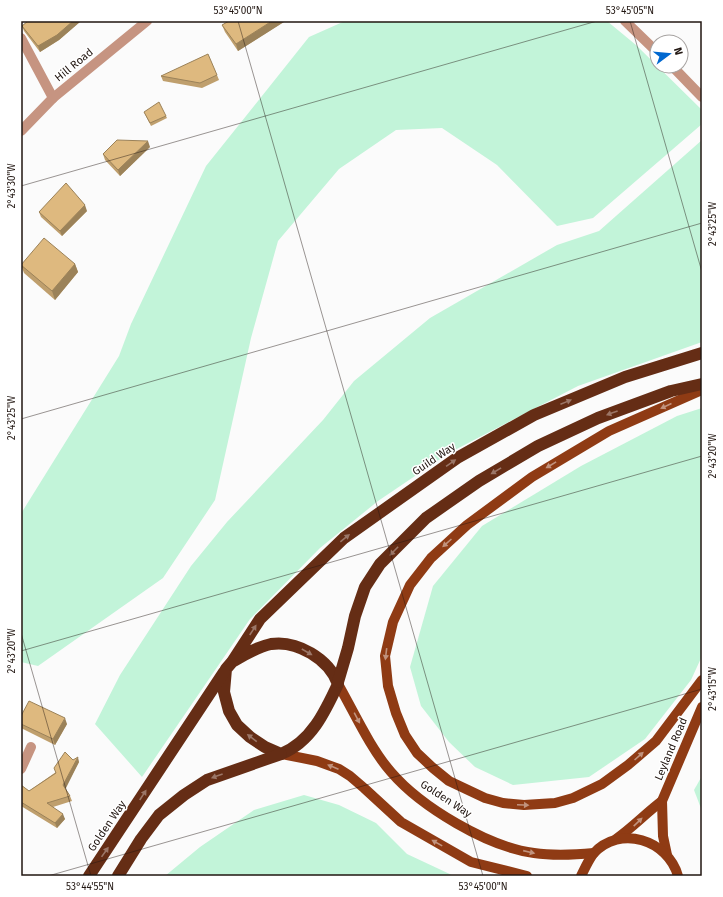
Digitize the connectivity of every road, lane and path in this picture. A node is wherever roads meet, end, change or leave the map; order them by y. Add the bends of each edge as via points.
1 (147, 21) edge
2 (625, 21) edge
3 (21, 38) edge
4 (649, 44) edge
5 (680, 74) edge
6 (702, 97) edge
7 (53, 98) junction
8 (21, 131) edge
9 (702, 353) edge
10 (702, 384) edge
11 (702, 390) edge
12 (229, 666) junction
13 (702, 680) edge
14 (338, 683) junction
15 (702, 707) edge
16 (31, 747) dead end
17 (281, 754) junction
18 (21, 769) edge
19 (662, 801) junction
20 (612, 842) junction
21 (594, 853) junction
22 (667, 855) junction
23 (89, 876) edge
24 (118, 876) edge
25 (527, 876) edge
26 (582, 876) edge
27 (678, 876) edge

1 - 7 street, Hill Road
2 - 4 street
3 - 7 street
5 - 6 street
7 - 8 street, Hill Road
12 -> 9 highway, Guild Way via 260,619 344,538 457,458 534,415 625,377
10 -> 14 highway via 671,391 598,418 538,446 479,481 426,518 380,564 365,587
11 -> 13 main road via 609,431 532,477 467,525 431,558 410,585 393,622 385,656 388,686 396,714 405,735 417,753 449,781 484,798 524,806 555,803 573,798 607,780 656,740
12 -> 14 highway via 270,644 285,643 303,649 319,659 329,668
17 -> 12 highway via 265,747 237,725 229,711 224,692
23 -> 12 highway, Golden Way
14 - 17 highway via 323,715 311,732
14 -> 21 main road, Golden Way via 390,772 410,792 436,811 503,845 532,853 558,856
15 - 19 main road, Leyland Road
16 - 18 street
17 -> 24 highway via 207,780 184,795 159,815
25 -> 17 main road via 471,862 401,822 339,769 317,761
20 -> 19 main road, Leyland Road
19 - 22 main road, Leyland Road via 663,836
20 - 21 main road, Leyland Road
20 - 22 main road via 624,839 642,840 658,847
21 - 26 main road via 586,864
22 - 27 main road

